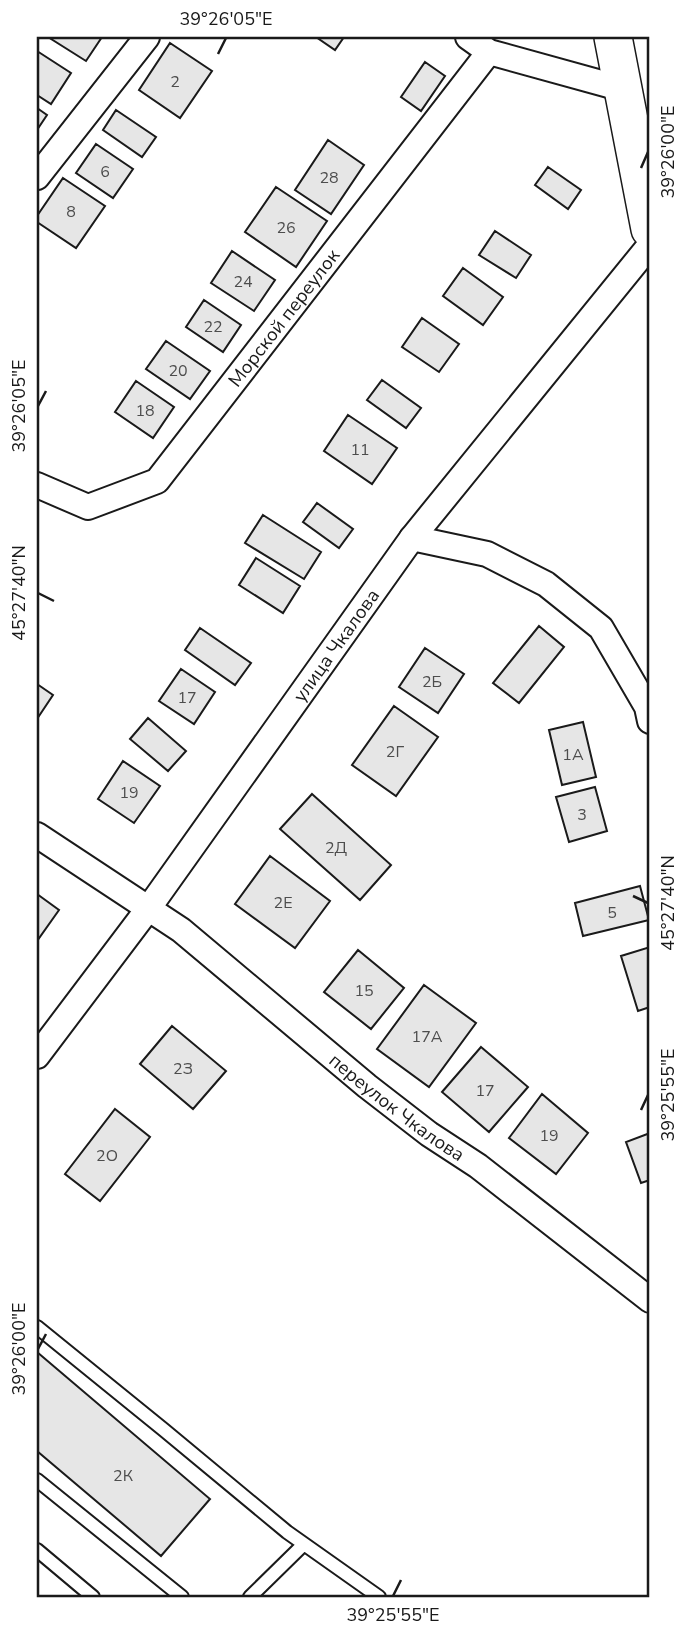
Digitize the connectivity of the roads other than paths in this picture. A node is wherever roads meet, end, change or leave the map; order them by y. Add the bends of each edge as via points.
1 (147, 37) edge
2 (468, 37) edge
3 (612, 37) edge
4 (489, 52) junction
5 (623, 89) junction
6 (37, 177) edge
7 (650, 229) edge
8 (650, 245) edge
9 (37, 485) edge
10 (412, 538) junction
11 (650, 721) edge
12 (37, 835) edge
13 (148, 909) junction
14 (37, 1056) edge
15 (650, 1300) edge
16 (37, 1327) edge
17 (37, 1480) edge
18 (304, 1544) junction
19 (37, 1550) edge
20 (93, 1597) edge
21 (182, 1597) edge
22 (250, 1597) edge
23 (379, 1597) edge

1 - 6 street
2 - 4 street
3 - 5 main road
4 - 5 street
4 - 9 street, Морской переулок via 157,481 88,507
5 - 7 main road
8 - 10 street, улица Чкалова
10 - 11 street via 487,554 545,584 601,628 647,707
10 - 13 street, улица Чкалова
12 - 13 street, переулок Чкалова
13 - 14 street, улица Чкалова
13 - 15 street, переулок Чкалова via 181,930 367,1086
16 - 18 lane
17 - 21 lane
18 - 22 lane
18 - 23 lane
19 - 20 lane

